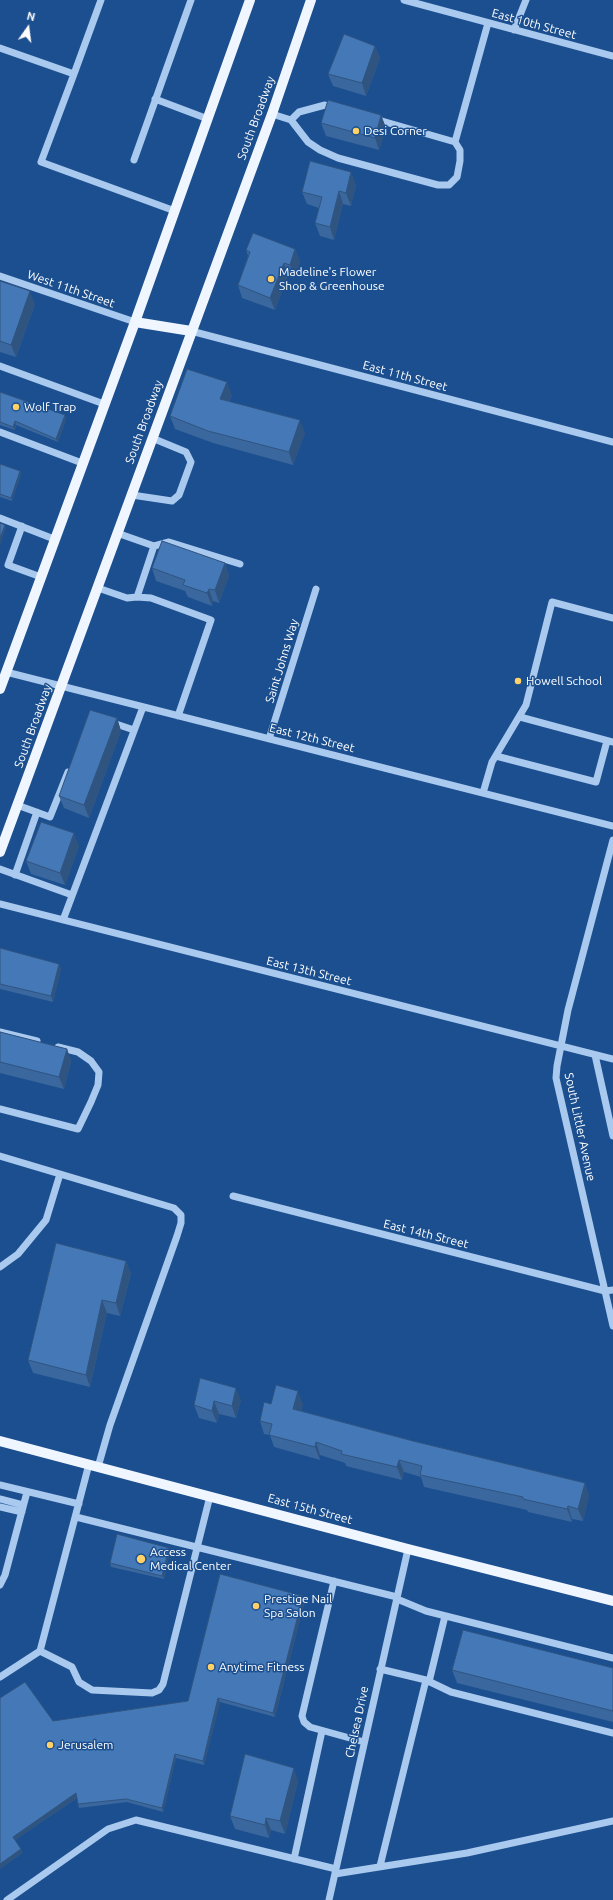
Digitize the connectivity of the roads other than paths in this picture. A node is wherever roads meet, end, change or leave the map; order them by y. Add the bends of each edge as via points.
1 (102, 0) edge
2 (190, 0) edge
3 (250, 0) edge
4 (311, 0) edge
5 (404, 0) edge
6 (526, 0) edge
7 (488, 23) junction
8 (514, 30) junction
9 (0, 48) edge
10 (613, 56) edge
11 (74, 74) junction
12 (155, 99) junction
13 (340, 109) edge
14 (272, 114) junction
15 (368, 117) edge
16 (208, 119) junction
17 (291, 120) junction
18 (455, 142) junction
19 (134, 160) dead end
20 (175, 211) junction
21 (0, 276) edge
22 (135, 322) junction
23 (192, 331) junction
24 (0, 366) edge
25 (104, 404) junction
26 (0, 432) edge
27 (152, 438) junction
28 (613, 442) edge
29 (82, 463) junction
30 (132, 495) junction
31 (0, 518) edge
32 (22, 526) junction
33 (118, 533) junction
34 (54, 539) junction
35 (154, 546) junction
36 (240, 564) dead end
37 (4, 566) edge
38 (41, 577) junction
39 (98, 588) junction
40 (316, 589) dead end
41 (137, 597) junction
42 (613, 618) edge
43 (6, 672) junction
44 (62, 686) junction
45 (0, 689) edge
46 (143, 706) junction
47 (178, 716) junction
48 (520, 717) junction
49 (100, 718) edge
50 (134, 730) junction
51 (269, 739) junction
52 (610, 741) edge
53 (496, 756) junction
54 (71, 763) edge
55 (483, 793) junction
56 (17, 805) junction
57 (37, 812) junction
58 (613, 826) edge
59 (613, 840) edge
60 (0, 852) edge
61 (0, 869) edge
62 (15, 874) junction
63 (72, 896) junction
64 (0, 904) edge
65 (63, 920) junction
66 (0, 1032) edge
67 (561, 1047) junction
68 (595, 1055) junction
69 (613, 1059) edge
70 (0, 1108) edge
71 (613, 1136) edge
72 (0, 1156) edge
73 (60, 1174) junction
74 (233, 1196) dead end
75 (0, 1267) edge
76 (613, 1290) edge
77 (605, 1291) junction
78 (613, 1326) edge
79 (0, 1441) edge
80 (94, 1466) junction
81 (0, 1484) edge
82 (27, 1492) junction
83 (210, 1496) junction
84 (0, 1499) edge
85 (79, 1504) junction
86 (0, 1507) edge
87 (22, 1509) junction
88 (76, 1517) junction
89 (197, 1547) junction
90 (408, 1549) junction
91 (334, 1581) junction
92 (0, 1585) edge
93 (397, 1598) junction
94 (613, 1601) edge
95 (445, 1616) junction
96 (40, 1651) junction
97 (613, 1658) edge
98 (380, 1669) junction
99 (0, 1677) edge
100 (428, 1681) junction
101 (322, 1731) junction
102 (613, 1733) edge
103 (364, 1742) junction
104 (613, 1821) edge
105 (294, 1858) junction
106 (380, 1866) junction
107 (336, 1872) junction
108 (7, 1900) edge
109 (329, 1900) edge

1 - 11 street
2 - 12 street
3 - 16 main road
4 - 14 main road, South Broadway
5 - 7 street, East 10th Street
6 - 8 street
7 - 8 street, East 10th Street
7 - 18 street
8 - 10 street, East 10th Street
9 - 11 street
11 - 20 street via 41,162
12 - 16 street
12 - 19 street
13 - 17 street via 325,106 299,112
14 - 17 street
14 - 23 main road, South Broadway
15 - 18 street
16 - 20 main road
17 - 18 street via 308,142 326,153 438,185 449,185 457,177 460,150
20 - 22 main road
21 - 22 street, West 11th Street
22 - 23 main road
22 - 25 main road
23 - 27 main road, South Broadway
23 - 28 street, East 11th Street
24 - 25 street
25 - 29 main road
26 - 29 street
27 - 30 main road, South Broadway
27 - 30 street via 186,452 190,462 179,495 172,501
29 - 34 main road
30 - 33 main road, South Broadway
31 - 32 street
32 - 34 street
32 - 37 street
33 - 35 street
33 - 39 main road, South Broadway
34 - 38 main road
35 - 36 street via 169,542
35 - 41 street
37 - 38 street
38 - 43 main road
39 - 41 street via 127,598
39 - 44 main road, South Broadway
40 - 51 street, Saint Johns Way
41 - 47 street via 151,598 211,620
42 - 48 street via 552,602 526,705
43 - 44 street, East 12th Street
43 - 45 main road
44 - 46 street, East 12th Street
44 - 56 main road, South Broadway
46 - 47 street, East 12th Street
46 - 50 street
47 - 51 street, East 12th Street
48 - 52 street
48 - 53 street
49 - 50 street
50 - 63 street
51 - 55 street, East 12th Street
52 - 53 street via 596,782
53 - 55 street
54 - 57 street via 50,817
55 - 58 street, East 12th Street
56 - 57 street
56 - 60 main road, South Broadway
57 - 62 street
59 - 67 street, South Littler Avenue via 568,1010
61 - 62 street
62 - 63 street
63 - 65 street
64 - 65 street, East 13th Street
65 - 67 street, East 13th Street
66 - 70 street via 78,1052 91,1061 99,1072 94,1096 78,1129
67 - 68 street, East 13th Street
67 - 77 street, South Littler Avenue via 556,1078
68 - 69 street, East 13th Street
68 - 71 street
72 - 73 street
73 - 75 street via 46,1220 18,1254
73 - 80 street via 174,1208 181,1215 182,1223
74 - 77 street, East 14th Street
76 - 77 street, East 14th Street
77 - 78 street, South Littler Avenue
79 - 80 main road, East 15th Street
80 - 83 main road, East 15th Street
80 - 85 street
81 - 82 street
82 - 85 street
82 - 87 street
83 - 89 street
83 - 90 main road, East 15th Street
84 - 87 street
85 - 88 street
86 - 87 street
87 - 92 street
88 - 89 street
88 - 96 street
89 - 91 street
89 - 96 street via 164,1684 157,1691 92,1690 79,1682 72,1667
90 - 93 street, Chelsea Drive
90 - 94 main road, East 15th Street
91 - 93 street
91 - 101 street via 302,1716 310,1727
93 - 95 street
93 - 98 street, Chelsea Drive
95 - 97 street
95 - 100 street
96 - 99 street
98 - 100 street
98 - 103 street, Chelsea Drive
100 - 102 street via 451,1692
100 - 106 street
101 - 103 street
101 - 105 street
103 - 107 street, Chelsea Drive
104 - 106 street via 467,1853
105 - 107 street
105 - 108 street via 136,1820 108,1829
106 - 107 street
107 - 109 street, Chelsea Drive

